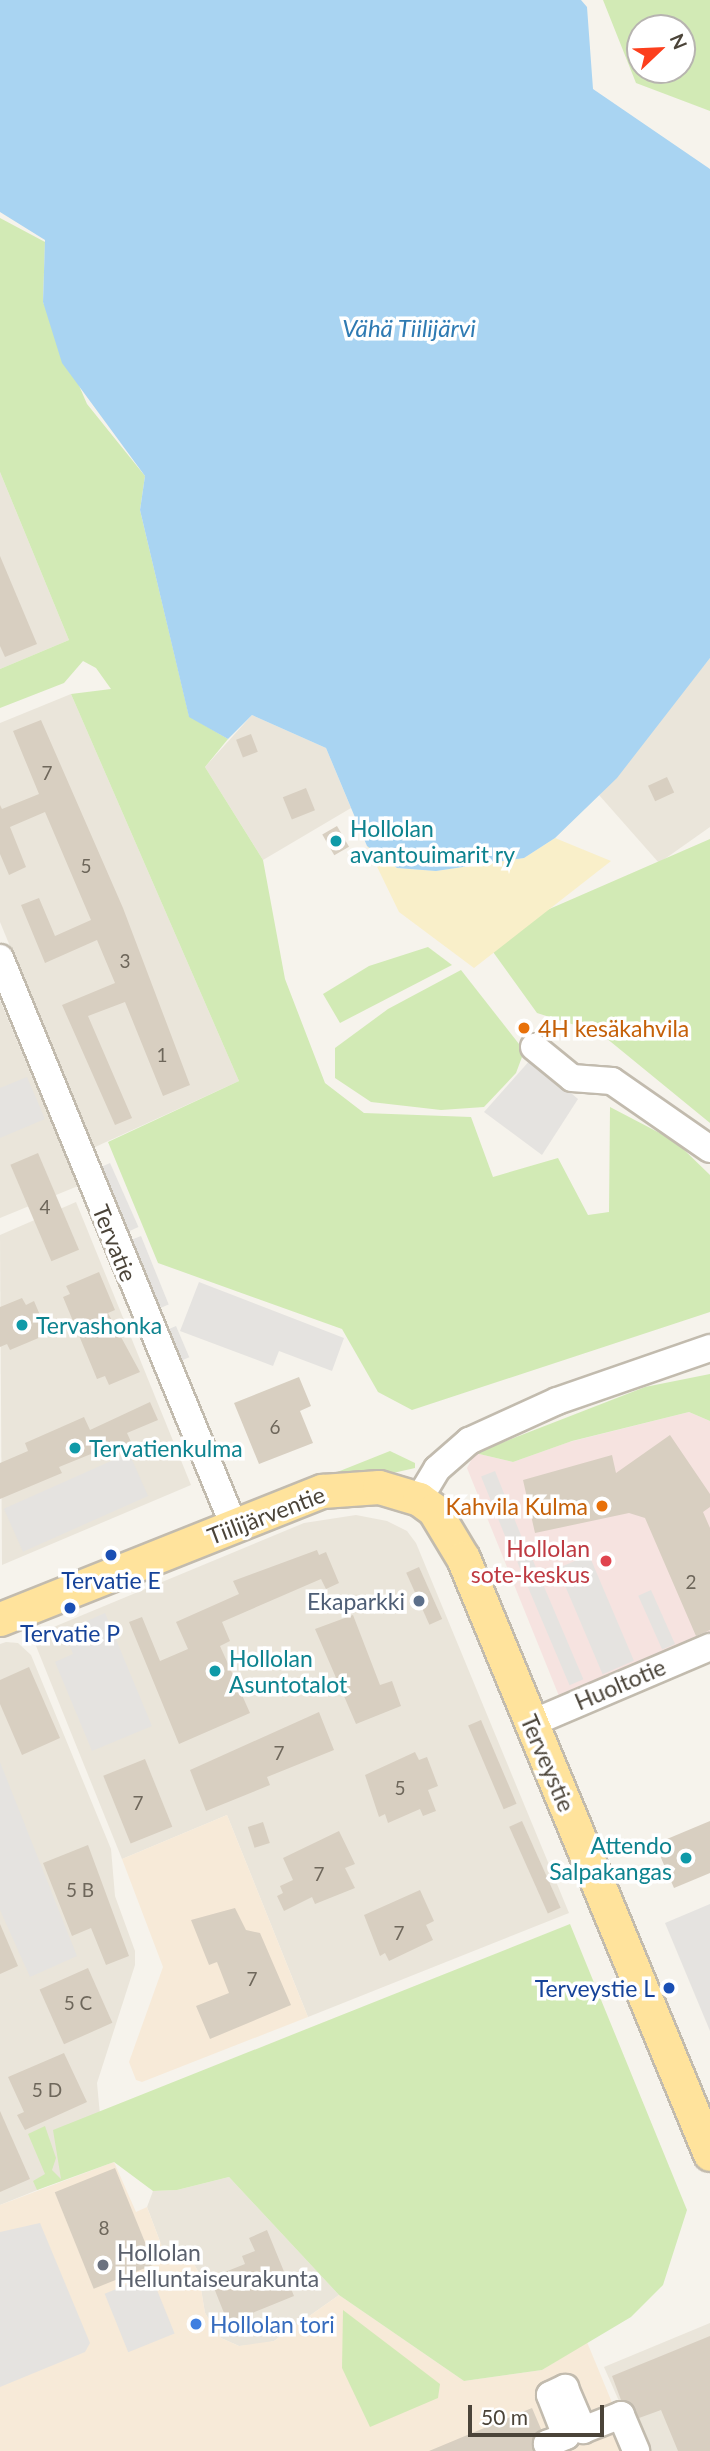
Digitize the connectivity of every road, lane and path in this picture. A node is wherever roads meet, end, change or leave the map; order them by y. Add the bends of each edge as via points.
1 (0, 958) edge
2 (534, 1047) dead end
3 (710, 1149) edge
4 (710, 1348) edge
5 (419, 1499) junction
6 (234, 1526) junction
7 (0, 1619) edge
8 (710, 1647) edge
9 (531, 1723) junction
10 (710, 2154) edge
11 (550, 2451) edge
12 (636, 2451) edge

1 - 6 street, Tervatie
2 - 3 street via 572,1078 612,1081
4 - 5 street via 557,1401 469,1441 437,1469
5 - 6 main road, Tiilijärventie via 379,1487 340,1488
5 - 9 main road, Terveystie via 450,1532
6 - 7 main road, Tiilijärventie
8 - 9 street, Huoltotie
9 - 10 main road, Terveystie
11 - 12 street via 547,2444 566,2435 550,2395 565,2388 583,2430 621,2415

